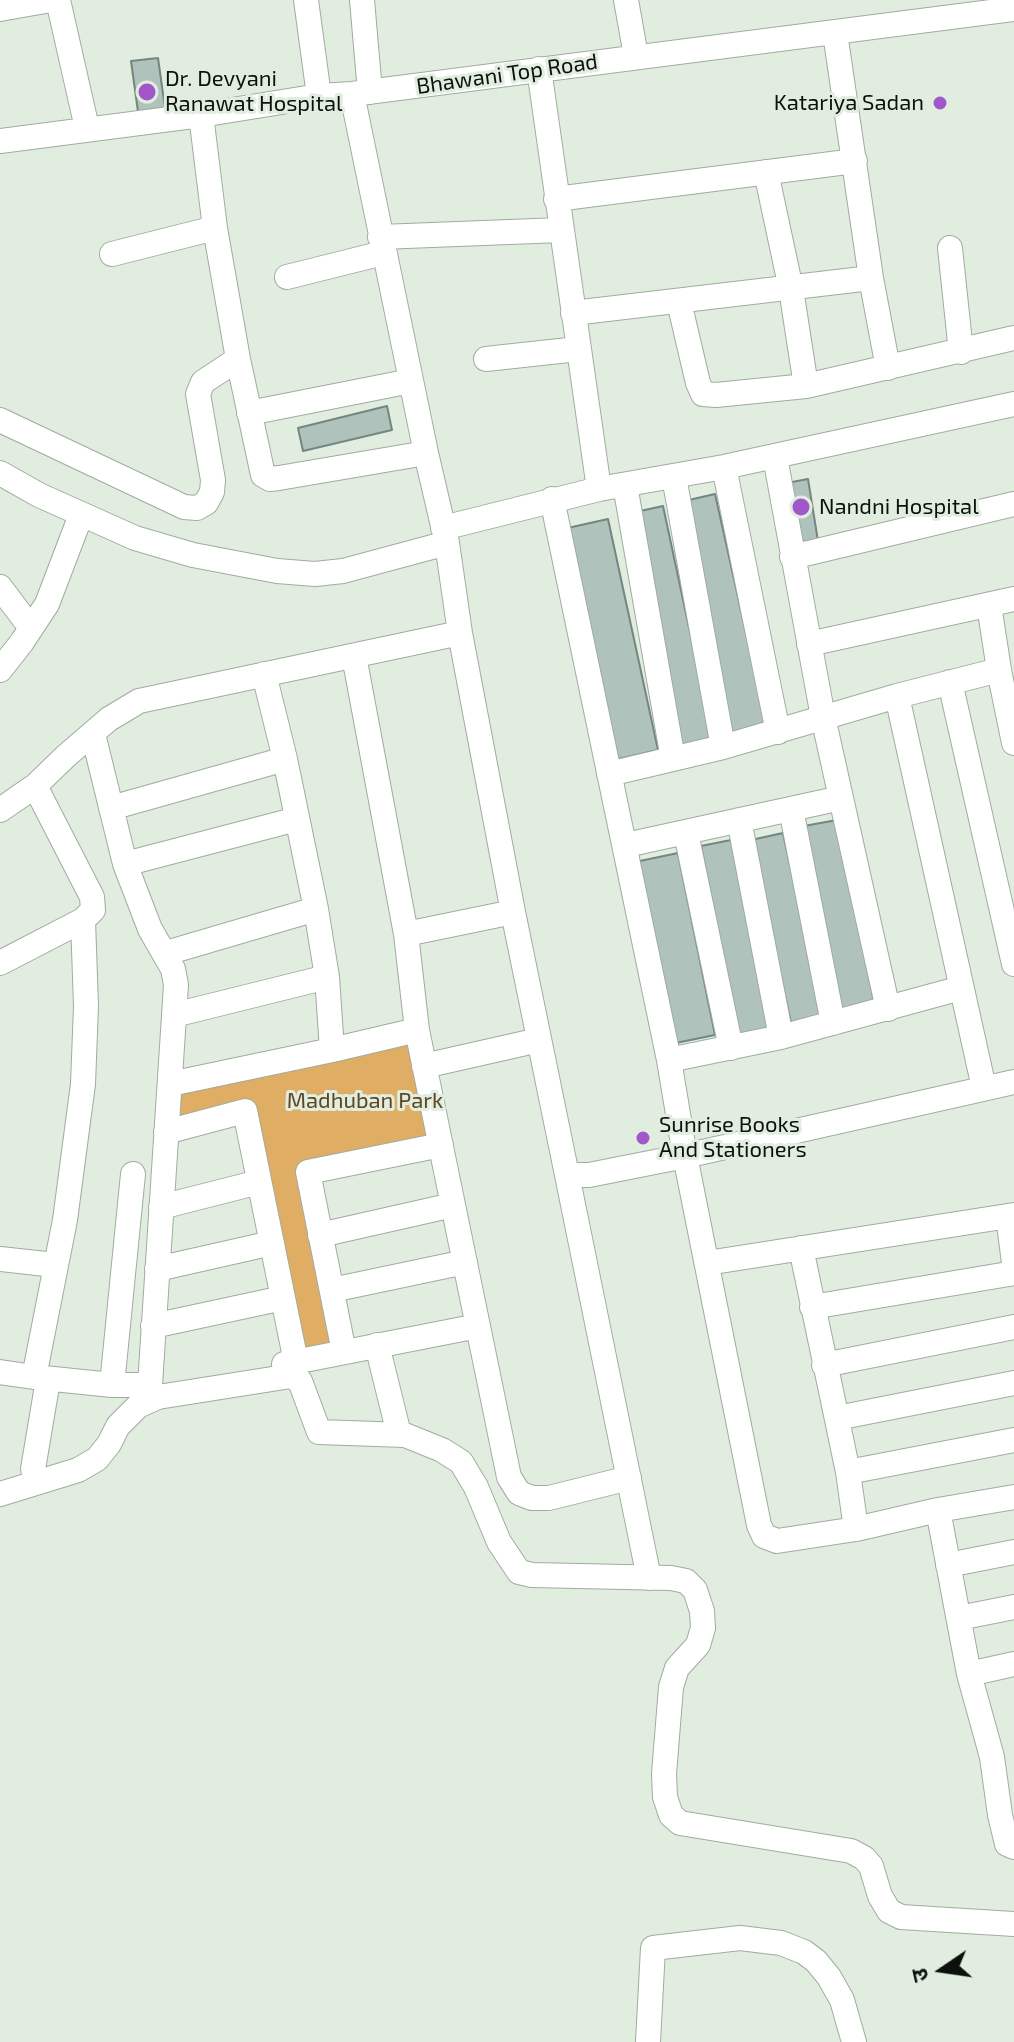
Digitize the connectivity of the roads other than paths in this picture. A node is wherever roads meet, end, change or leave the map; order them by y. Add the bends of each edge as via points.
1 (51, 0) edge
2 (58, 0) edge
3 (306, 0) edge
4 (362, 0) edge
5 (626, 0) edge
6 (0, 9) edge
7 (1014, 9) edge
8 (835, 33) junction
9 (636, 56) junction
10 (539, 69) junction
11 (361, 93) junction
12 (319, 96) junction
13 (201, 115) junction
14 (87, 128) junction
15 (0, 141) edge
16 (855, 161) junction
17 (766, 172) junction
18 (556, 199) junction
19 (215, 228) junction
20 (561, 230) junction
21 (382, 245) junction
22 (950, 248) dead end
23 (112, 254) dead end
24 (287, 277) dead end
25 (871, 278) junction
26 (791, 289) junction
27 (679, 302) junction
28 (573, 313) junction
29 (1014, 338) edge
30 (578, 349) junction
31 (961, 352) junction
32 (238, 359) junction
33 (486, 359) dead end
34 (888, 368) junction
35 (411, 381) junction
36 (806, 386) junction
37 (1014, 404) edge
38 (249, 413) junction
39 (0, 420) edge
40 (426, 453) junction
41 (775, 457) junction
42 (724, 467) junction
43 (0, 473) edge
44 (674, 477) junction
45 (625, 485) junction
46 (599, 489) junction
47 (552, 499) junction
48 (1014, 504) edge
49 (81, 515) junction
50 (445, 536) junction
51 (792, 557) junction
52 (0, 587) edge
53 (1014, 599) edge
54 (989, 605) junction
55 (31, 628) junction
56 (460, 633) junction
57 (809, 644) junction
58 (354, 656) junction
59 (0, 670) edge
60 (999, 670) junction
61 (264, 674) junction
62 (950, 682) junction
63 (897, 696) junction
64 (823, 717) junction
65 (778, 732) junction
66 (93, 734) junction
67 (1014, 743) edge
68 (723, 747) junction
69 (285, 759) junction
70 (673, 759) junction
71 (609, 774) junction
72 (35, 786) junction
73 (841, 798) junction
74 (111, 808) junction
75 (791, 809) junction
76 (0, 810) edge
77 (297, 819) junction
78 (739, 820) junction
79 (686, 833) junction
80 (626, 845) junction
81 (125, 864) junction
82 (316, 909) junction
83 (513, 912) junction
84 (83, 920) junction
85 (406, 934) junction
86 (166, 953) junction
87 (0, 963) edge
88 (1014, 964) edge
89 (327, 977) junction
90 (961, 988) junction
91 (888, 1009) junction
92 (174, 1015) junction
93 (833, 1023) junction
94 (417, 1030) junction
95 (781, 1037) junction
96 (539, 1040) junction
97 (731, 1048) junction
98 (332, 1050) junction
99 (669, 1060) junction
100 (424, 1066) junction
101 (1014, 1082) edge
102 (170, 1084) junction
103 (984, 1088) junction
104 (166, 1132) junction
105 (441, 1145) junction
106 (685, 1156) junction
107 (133, 1174) dead end
108 (567, 1175) junction
109 (259, 1182) junction
110 (453, 1205) junction
111 (161, 1207) junction
112 (1011, 1215) edge
113 (320, 1235) junction
114 (272, 1243) junction
115 (801, 1248) junction
116 (0, 1259) edge
117 (465, 1262) junction
118 (707, 1263) junction
119 (1014, 1263) edge
120 (55, 1265) junction
121 (157, 1269) junction
122 (1014, 1273) edge
123 (332, 1290) junction
124 (283, 1298) junction
125 (812, 1307) junction
126 (153, 1326) junction
127 (478, 1326) junction
128 (1014, 1327) edge
129 (377, 1345) junction
130 (344, 1352) junction
131 (296, 1362) junction
132 (824, 1365) junction
133 (0, 1372) edge
134 (41, 1378) junction
135 (1014, 1383) edge
136 (112, 1385) junction
137 (150, 1385) junction
138 (837, 1418) junction
139 (399, 1434) junction
140 (1014, 1440) edge
141 (33, 1469) dead end
142 (848, 1472) junction
143 (629, 1478) junction
144 (0, 1494) edge
145 (1014, 1497) edge
146 (938, 1510) junction
147 (856, 1529) junction
148 (1014, 1552) edge
149 (948, 1565) junction
150 (649, 1578) junction
151 (1014, 1607) edge
152 (959, 1618) junction
153 (1014, 1664) edge
154 (969, 1674) junction
155 (1003, 1755) edge
156 (1014, 1847) edge
157 (1014, 1924) edge
158 (648, 2042) edge
159 (854, 2042) edge

1 - 6 street
2 - 14 street
3 - 12 street
4 - 11 street
5 - 9 street
7 - 8 street, Bhawani Top Road
8 - 9 street, Bhawani Top Road
8 - 16 street
9 - 10 street, Bhawani Top Road
10 - 11 street, Bhawani Top Road
10 - 18 street
11 - 12 street, Bhawani Top Road
11 - 21 street
12 - 13 street, Bhawani Top Road
13 - 14 street, Bhawani Top Road
13 - 19 street
14 - 15 street, Bhawani Top Road
16 - 17 street
16 - 25 street
17 - 18 street
17 - 26 street
18 - 20 street
19 - 23 street
19 - 32 street
20 - 21 street
20 - 28 street
21 - 24 street
21 - 35 street
22 - 31 street
25 - 26 street
25 - 34 street
26 - 27 street
26 - 36 street
27 - 28 street
27 - 36 street via 703,394
28 - 30 street
29 - 31 street
30 - 33 street
30 - 46 street
31 - 34 street
32 - 38 street
32 - 39 street via 203,382 198,394 213,480 206,503 197,508 184,507
34 - 36 street
35 - 38 street
35 - 40 street
37 - 41 street
38 - 40 street via 263,475 270,479
40 - 50 street
41 - 42 street
41 - 51 street
42 - 44 street
42 - 65 street
43 - 49 street
44 - 45 street
44 - 68 street
45 - 46 street
45 - 70 street
46 - 47 street
47 - 50 street
47 - 71 street
48 - 51 street
49 - 50 street via 167,548 299,574 343,571
49 - 55 street via 56,585
50 - 56 street
51 - 57 street
52 - 55 street
53 - 54 street
54 - 57 street
54 - 60 street
55 - 59 street
56 - 58 street
56 - 83 street
57 - 64 street
58 - 61 street
58 - 85 street
60 - 62 street
60 - 67 street
61 - 66 street via 139,701
61 - 69 street
62 - 63 street
62 - 88 street
63 - 64 street
63 - 90 street
64 - 65 street
64 - 73 street
65 - 68 street
66 - 72 street
66 - 74 street
68 - 70 street
69 - 74 street
69 - 77 street
70 - 71 street
71 - 80 street
72 - 76 street
72 - 84 street via 92,897 93,910
73 - 75 street
73 - 91 street
74 - 81 street
75 - 78 street
75 - 93 street
77 - 81 street
77 - 82 street
78 - 79 street
78 - 95 street
79 - 80 street
79 - 97 street
80 - 99 street
81 - 86 street via 150,929
82 - 86 street
82 - 89 street
83 - 85 street
83 - 96 street
84 - 87 street
84 - 120 street via 83,1084
85 - 94 street
86 - 92 street via 176,985
89 - 92 street
89 - 98 street
90 - 91 street
90 - 103 street
91 - 93 street
92 - 102 street
93 - 95 street
94 - 98 street
94 - 100 street
95 - 97 street
96 - 100 street
96 - 108 street
97 - 99 street
98 - 102 street
99 - 106 street
100 - 105 street
101 - 103 street
102 - 104 street
103 - 106 street
104 - 109 street via 245,1111
104 - 111 street
105 - 110 street
105 - 113 street via 308,1172
106 - 108 street
106 - 118 street
107 - 136 street
108 - 143 street
109 - 111 street
109 - 114 street
110 - 113 street
110 - 117 street
111 - 121 street
112 - 115 street
112 - 119 street
113 - 123 street
114 - 121 street
114 - 124 street
115 - 118 street
115 - 125 street
116 - 120 street
117 - 123 street
117 - 127 street
118 - 147 street via 764,1536 777,1541
120 - 134 street
121 - 126 street
122 - 125 street
123 - 130 street
124 - 126 street
124 - 131 street
125 - 132 street
126 - 137 street
127 - 129 street
127 - 143 street via 509,1477 519,1493 549,1498
128 - 132 street
129 - 130 street
129 - 139 street
130 - 131 street
131 - 137 street
132 - 138 street
133 - 134 street
134 - 136 street
134 - 141 street
135 - 138 street
136 - 137 street
138 - 142 street
139 - 144 street via 319,1432 300,1381 273,1377 158,1397 138,1406 118,1426 97,1459
139 - 150 street via 461,1462 519,1572
140 - 142 street
142 - 147 street
143 - 150 street
145 - 146 street
146 - 147 street
146 - 149 street
148 - 149 street
149 - 152 street
150 - 157 street via 686,1581 702,1611 698,1645 677,1668 671,1687 664,1774 671,1815 680,1823 851,1851 871,1866 880,1896 889,1911 901,1917
151 - 152 street
152 - 154 street
153 - 154 street
154 - 155 street
155 - 156 street via 1003,1830 1007,1844
158 - 159 street via 653,1948 740,1938 781,1943 816,1961 842,2000

